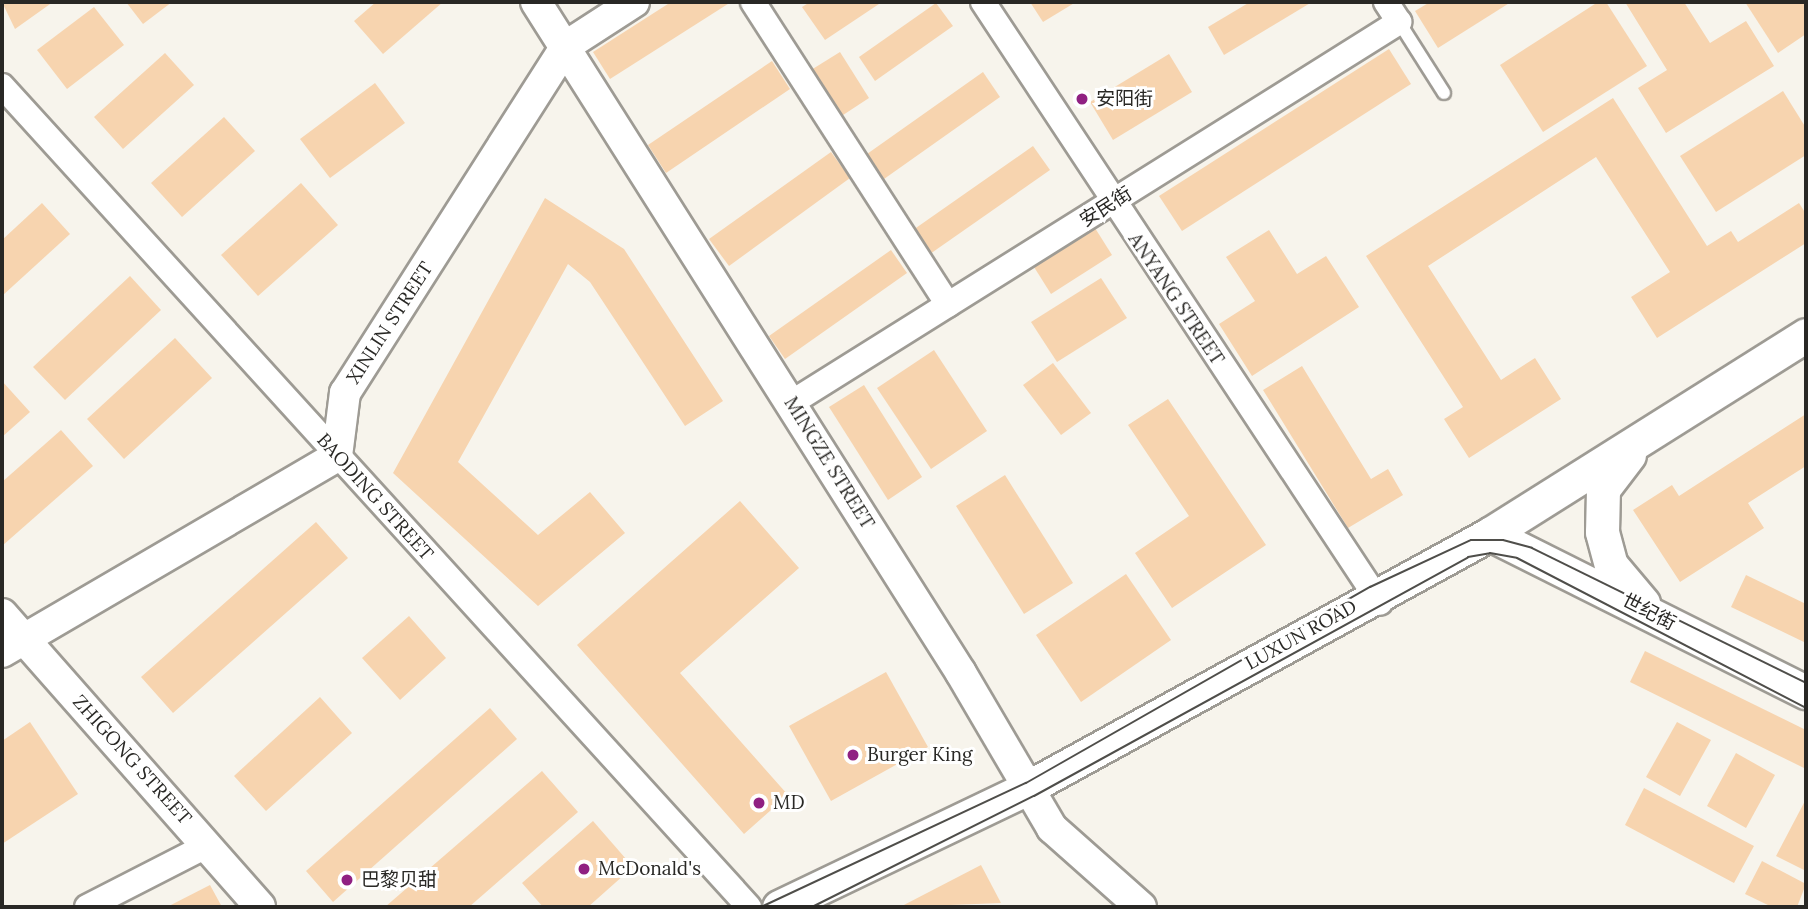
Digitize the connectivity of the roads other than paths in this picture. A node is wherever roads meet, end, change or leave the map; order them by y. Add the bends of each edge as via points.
1 (536, 2) edge
2 (634, 2) edge
3 (753, 2) edge
4 (983, 2) edge
5 (1392, 12) edge
6 (566, 46) junction
7 (2, 86) edge
8 (1444, 93) dead end
9 (1112, 203) junction
10 (948, 306) junction
11 (1806, 335) edge
12 (791, 403) junction
13 (1639, 442) junction
14 (337, 456) junction
15 (1490, 534) junction
16 (1377, 598) junction
17 (1652, 613) junction
18 (2, 614) edge
19 (13, 645) edge
20 (1806, 692) edge
21 (1029, 787) junction
22 (208, 845) junction
23 (87, 907) edge
24 (260, 907) edge
25 (749, 907) edge
26 (779, 907) edge
27 (1141, 907) edge

1 - 6 street, MINGZE STREET
2 - 6 street, XINLIN STREET
3 - 10 street
4 - 9 street, ANYANG STREET
5 - 8 lane
5 - 9 street, 安民街
6 - 12 street, MINGZE STREET
6 - 14 street, XINLIN STREET via 345,393
7 - 14 street, BAODING STREET
9 - 10 street, 安民街
9 - 16 street, ANYANG STREET
10 - 12 street, 安民街
11 - 13 main road, LUXUN ROAD
12 - 21 street, MINGZE STREET
13 - 15 main road, LUXUN ROAD
13 - 17 main road via 1603,489 1602,532 1611,565
14 - 19 street
14 - 25 street, BAODING STREET
15 - 16 main road, LUXUN ROAD
15 - 17 main road, 世纪街
16 - 21 main road, LUXUN ROAD
17 - 20 main road, 世纪街
18 - 19 street, ZHIGONG STREET
19 - 22 street, ZHIGONG STREET
21 - 26 main road, LUXUN ROAD
21 - 27 street, MINGZE STREET via 1052,828
22 - 23 street
22 - 24 street, ZHIGONG STREET

